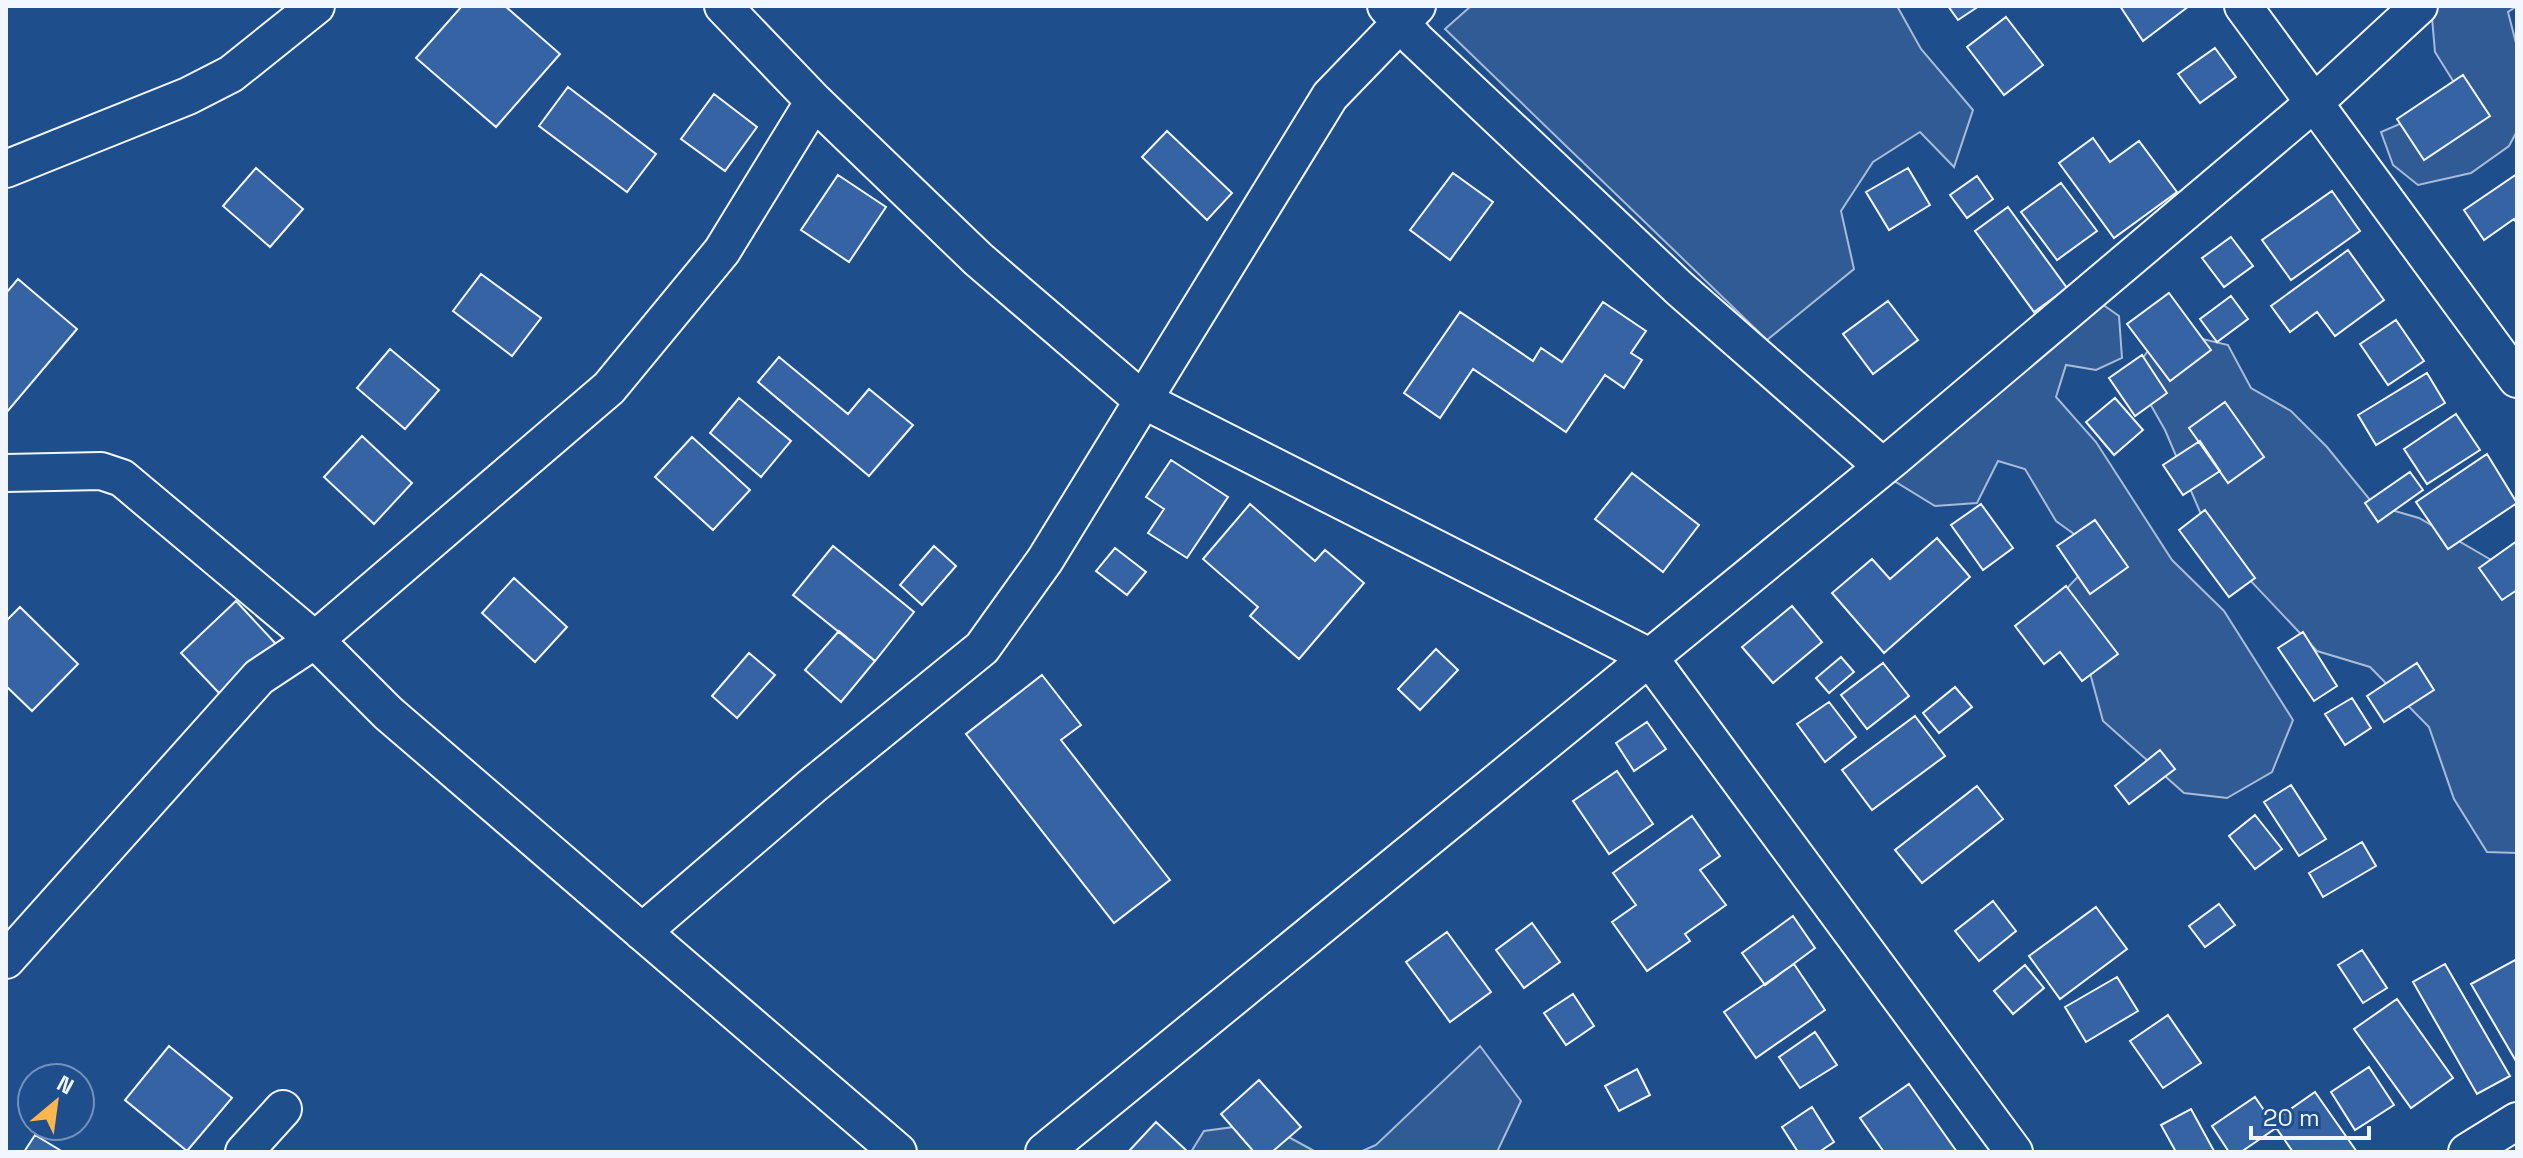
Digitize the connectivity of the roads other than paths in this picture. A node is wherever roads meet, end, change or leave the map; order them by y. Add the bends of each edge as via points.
1 (316, 6) edge
2 (723, 6) edge
3 (2243, 6) edge
4 (2419, 6) edge
5 (1400, 11) edge
6 (814, 101) junction
7 (2314, 103) junction
8 (6, 169) edge
9 (2517, 379) edge
10 (1141, 399) junction
11 (1883, 467) junction
12 (6, 473) edge
13 (315, 640) junction
14 (1648, 656) junction
15 (642, 932) junction
16 (6, 960) edge
17 (283, 1109) dead end
18 (2517, 1121) edge
19 (244, 1152) edge
20 (898, 1152) edge
21 (1044, 1152) edge
22 (2014, 1152) edge
23 (2467, 1152) edge

1 - 8 street via 231,74
2 - 6 street
3 - 7 street
4 - 7 street
5 - 10 street via 1330,96
5 - 11 street via 1680,289
6 - 10 street via 978,259
6 - 13 street via 722,251 609,388
7 - 9 street
7 - 11 street
10 - 14 street
10 - 15 street via 1045,560 982,648
11 - 14 street
12 - 13 street via 101,471 122,478
13 - 15 street via 388,713
13 - 16 street via 259,677
14 - 21 street
14 - 22 street
15 - 20 street
17 - 19 street
18 - 23 street

